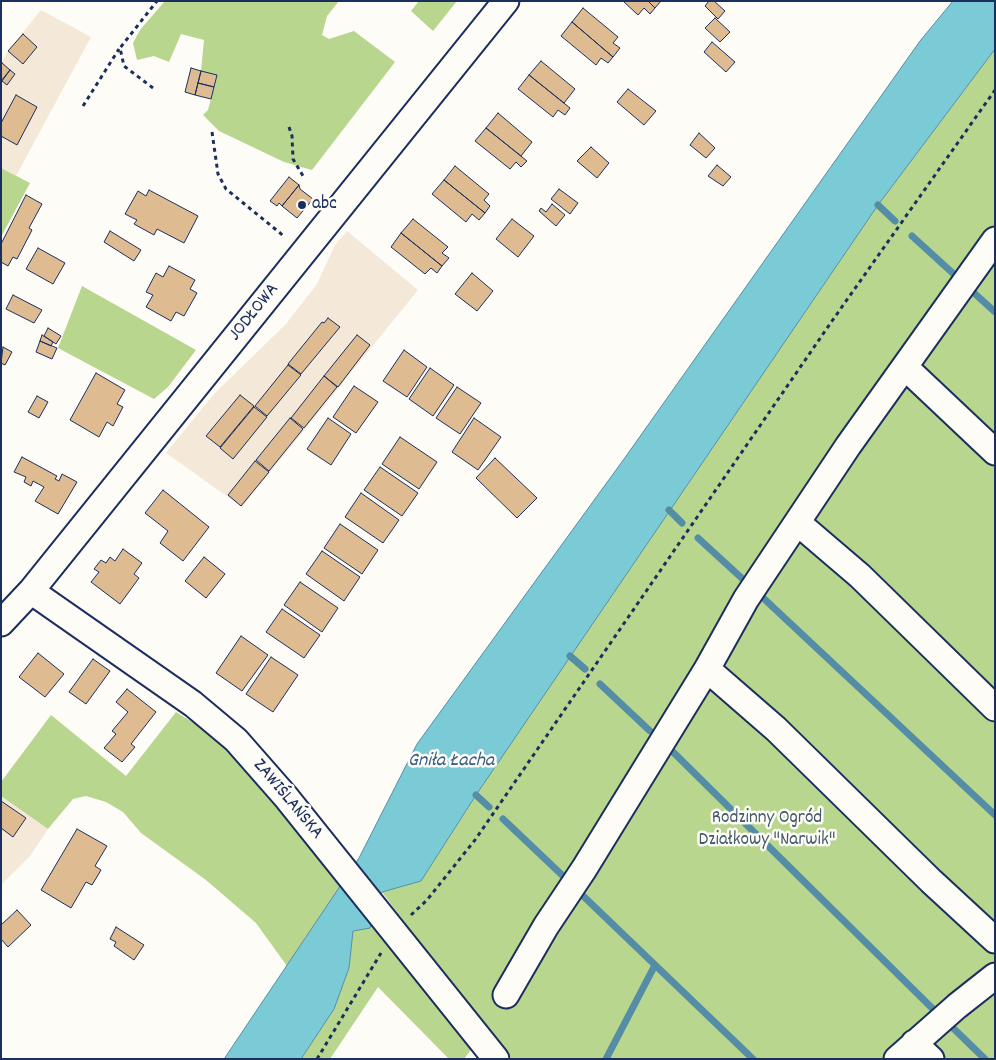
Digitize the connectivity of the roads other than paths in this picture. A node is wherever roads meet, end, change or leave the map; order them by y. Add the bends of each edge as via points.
1 (506, 1) edge
2 (995, 240) edge
3 (905, 367) junction
4 (995, 452) edge
5 (798, 523) junction
6 (31, 591) junction
7 (1, 623) edge
8 (707, 669) junction
9 (995, 708) edge
10 (995, 940) edge
11 (995, 976) edge
12 (506, 995) dead end
13 (914, 1053) edge
14 (496, 1059) edge

1 - 6 street, JODŁOWA
2 - 3 street
3 - 4 street
3 - 5 street
5 - 8 street via 746,599
5 - 9 street via 860,576
6 - 7 street, JODŁOWA
6 - 14 street, ZAWIŚLAŃSKA via 193,704 236,740 336,858
8 - 10 street via 776,729
8 - 12 street
11 - 13 street

